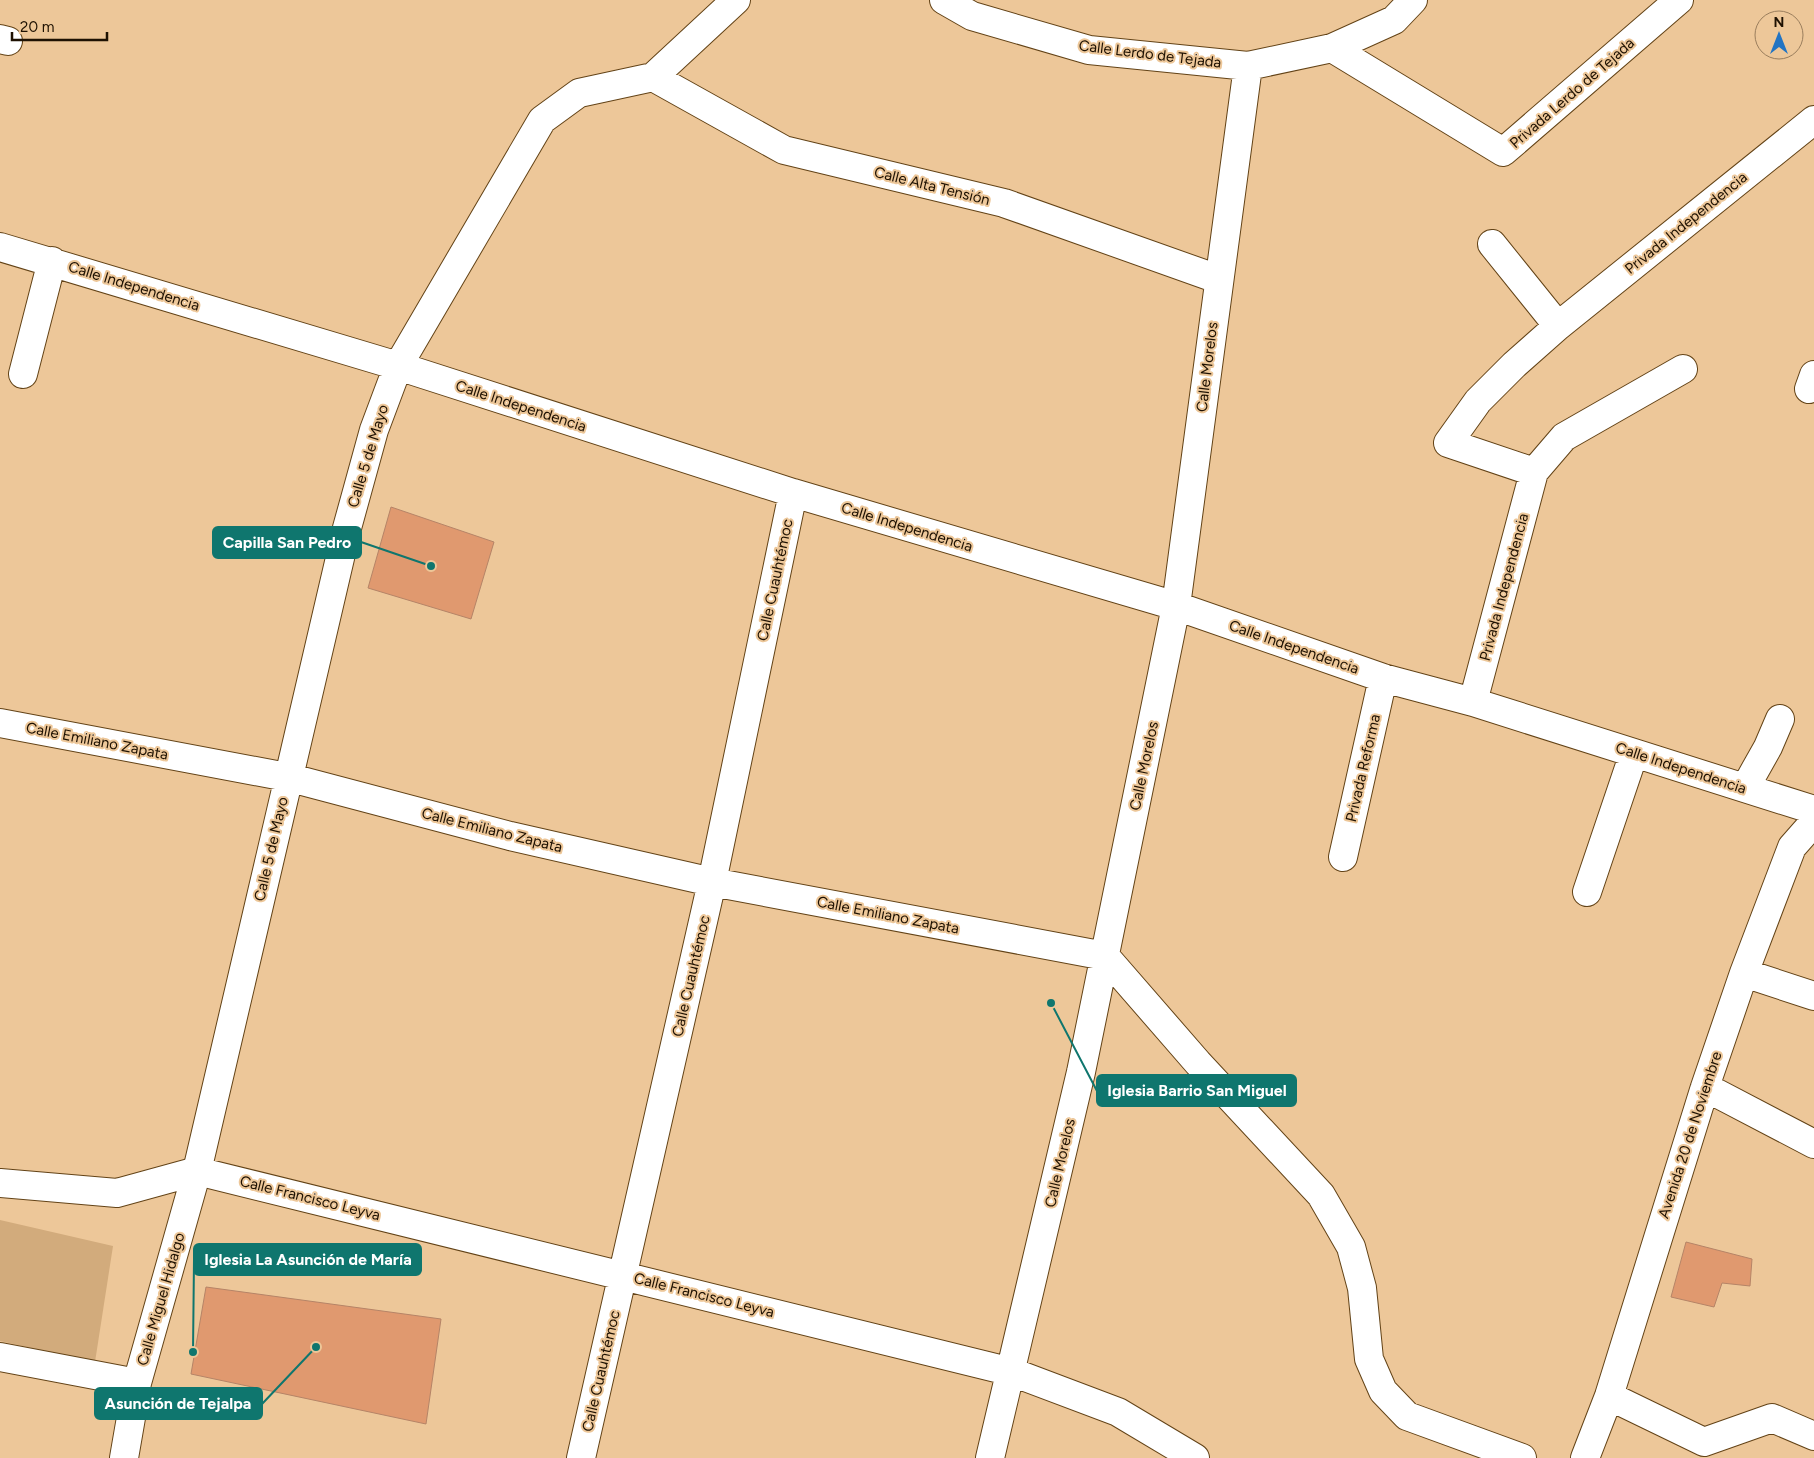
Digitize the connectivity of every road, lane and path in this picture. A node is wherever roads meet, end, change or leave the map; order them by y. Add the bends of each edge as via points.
1 (736, 0) edge
2 (944, 0) edge
3 (1413, 0) edge
4 (1680, 0) edge
5 (1332, 48) junction
6 (1248, 66) junction
7 (653, 77) junction
8 (1814, 120) edge
9 (1492, 244) dead end
10 (0, 247) edge
11 (52, 261) junction
12 (1218, 280) junction
13 (1558, 326) junction
14 (398, 366) junction
15 (1683, 369) dead end
16 (23, 374) dead end
17 (1534, 472) junction
18 (793, 493) junction
19 (1176, 606) junction
20 (1383, 678) junction
21 (1473, 702) junction
22 (1780, 719) dead end
23 (0, 723) edge
24 (1634, 753) junction
25 (288, 777) junction
26 (1745, 788) junction
27 (1814, 810) edge
28 (1814, 822) edge
29 (1343, 857) dead end
30 (712, 882) junction
31 (1588, 892) dead end
32 (1105, 956) junction
33 (1744, 973) junction
34 (1814, 996) edge
35 (1705, 1087) junction
36 (1814, 1144) edge
37 (197, 1171) junction
38 (0, 1183) edge
39 (623, 1275) junction
40 (0, 1357) edge
41 (1012, 1372) junction
42 (137, 1384) junction
43 (1609, 1396) junction
44 (1814, 1436) edge
45 (124, 1458) edge
46 (582, 1458) edge
47 (990, 1458) edge
48 (1195, 1458) edge
49 (1522, 1458) edge
50 (1585, 1458) edge

1 - 7 street
2 - 6 street, Calle Lerdo de Tejada via 972,16 1089,50
3 - 5 street, Calle Lerdo de Tejada via 1394,20
4 - 5 street, Privada Lerdo de Tejada via 1503,152
5 - 6 street, Calle Lerdo de Tejada
6 - 12 street, Calle Morelos
7 - 12 street, Calle Alta Tensión via 784,150 1004,203
7 - 14 street, Calle 5 de Mayo via 579,93 542,120
8 - 13 street, Privada Independencia
9 - 13 street
10 - 11 street, Calle Independencia
11 - 14 street, Calle Independencia
11 - 16 street
12 - 19 street, Calle Morelos
13 - 17 street, Privada Independencia via 1478,401 1448,444
14 - 18 street, Calle Independencia
14 - 25 street, Calle 5 de Mayo via 374,430 347,528
15 - 17 street, Privada Independencia via 1564,437
17 - 21 street, Privada Independencia
18 - 19 street, Calle Independencia
18 - 30 street, Calle Cuauhtémoc
19 - 20 street, Calle Independencia
19 - 32 street, Calle Morelos
20 - 21 street, Calle Independencia
20 - 29 street, Privada Reforma
21 - 24 street, Calle Independencia
22 - 26 street
23 - 25 street, Calle Emiliano Zapata
24 - 26 street, Calle Independencia
24 - 31 street
25 - 30 street, Calle Emiliano Zapata via 510,836
25 - 37 street, Calle 5 de Mayo
26 - 27 street, Calle Independencia
28 - 33 street, Avenida 20 de Noviembre via 1792,847
30 - 32 street, Calle Emiliano Zapata
30 - 39 street, Calle Cuauhtémoc
32 - 41 street, Calle Morelos
32 - 49 street via 1198,1063 1321,1195 1351,1247 1362,1288 1369,1359 1383,1391 1407,1416
33 - 34 street
33 - 35 street, Avenida 20 de Noviembre
35 - 36 street
35 - 43 street, Avenida 20 de Noviembre
37 - 38 street via 117,1193
37 - 39 street, Calle Francisco Leyva
37 - 42 street, Calle Miguel Hidalgo
39 - 41 street, Calle Francisco Leyva
39 - 46 street, Calle Cuauhtémoc
40 - 42 street
41 - 47 street, Calle Morelos
41 - 48 street, Calle Francisco Leyva via 1118,1412
42 - 45 street, Calle Miguel Hidalgo
43 - 44 street via 1704,1442 1772,1418
43 - 50 street, Avenida 20 de Noviembre

